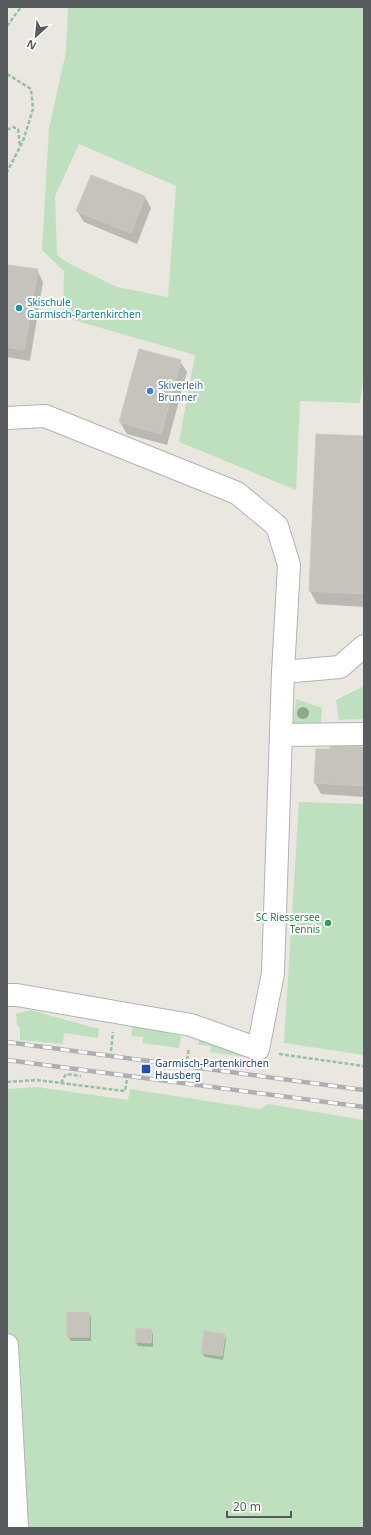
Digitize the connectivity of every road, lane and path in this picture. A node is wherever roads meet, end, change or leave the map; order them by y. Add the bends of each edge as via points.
1 (21, 7) edge
2 (7, 26) edge
3 (7, 74) edge
4 (7, 130) edge
5 (20, 147) junction
6 (7, 172) edge
7 (7, 418) edge
8 (364, 646) edge
9 (283, 672) junction
10 (364, 734) edge
11 (281, 735) junction
12 (7, 995) edge
13 (114, 1026) dead end
14 (258, 1049) junction
15 (111, 1051) dead end
16 (364, 1066) edge
17 (81, 1076) dead end
18 (127, 1080) dead end
19 (7, 1082) edge
20 (61, 1083) junction
21 (7, 1345) edge
22 (18, 1528) edge

1 - 2 path
3 - 5 path via 31,89 33,109
4 - 5 path via 13,127 18,129
5 - 6 path
7 - 9 street via 45,416 238,493 277,526 289,565
8 - 9 street via 340,667
9 - 11 street
10 - 11 street
11 - 14 street via 273,973
12 - 14 street via 191,1025
13 - 15 path
14 - 16 path via 288,1056
17 - 20 path via 66,1074
18 - 20 path via 125,1092
19 - 20 path via 37,1080
21 - 22 street

